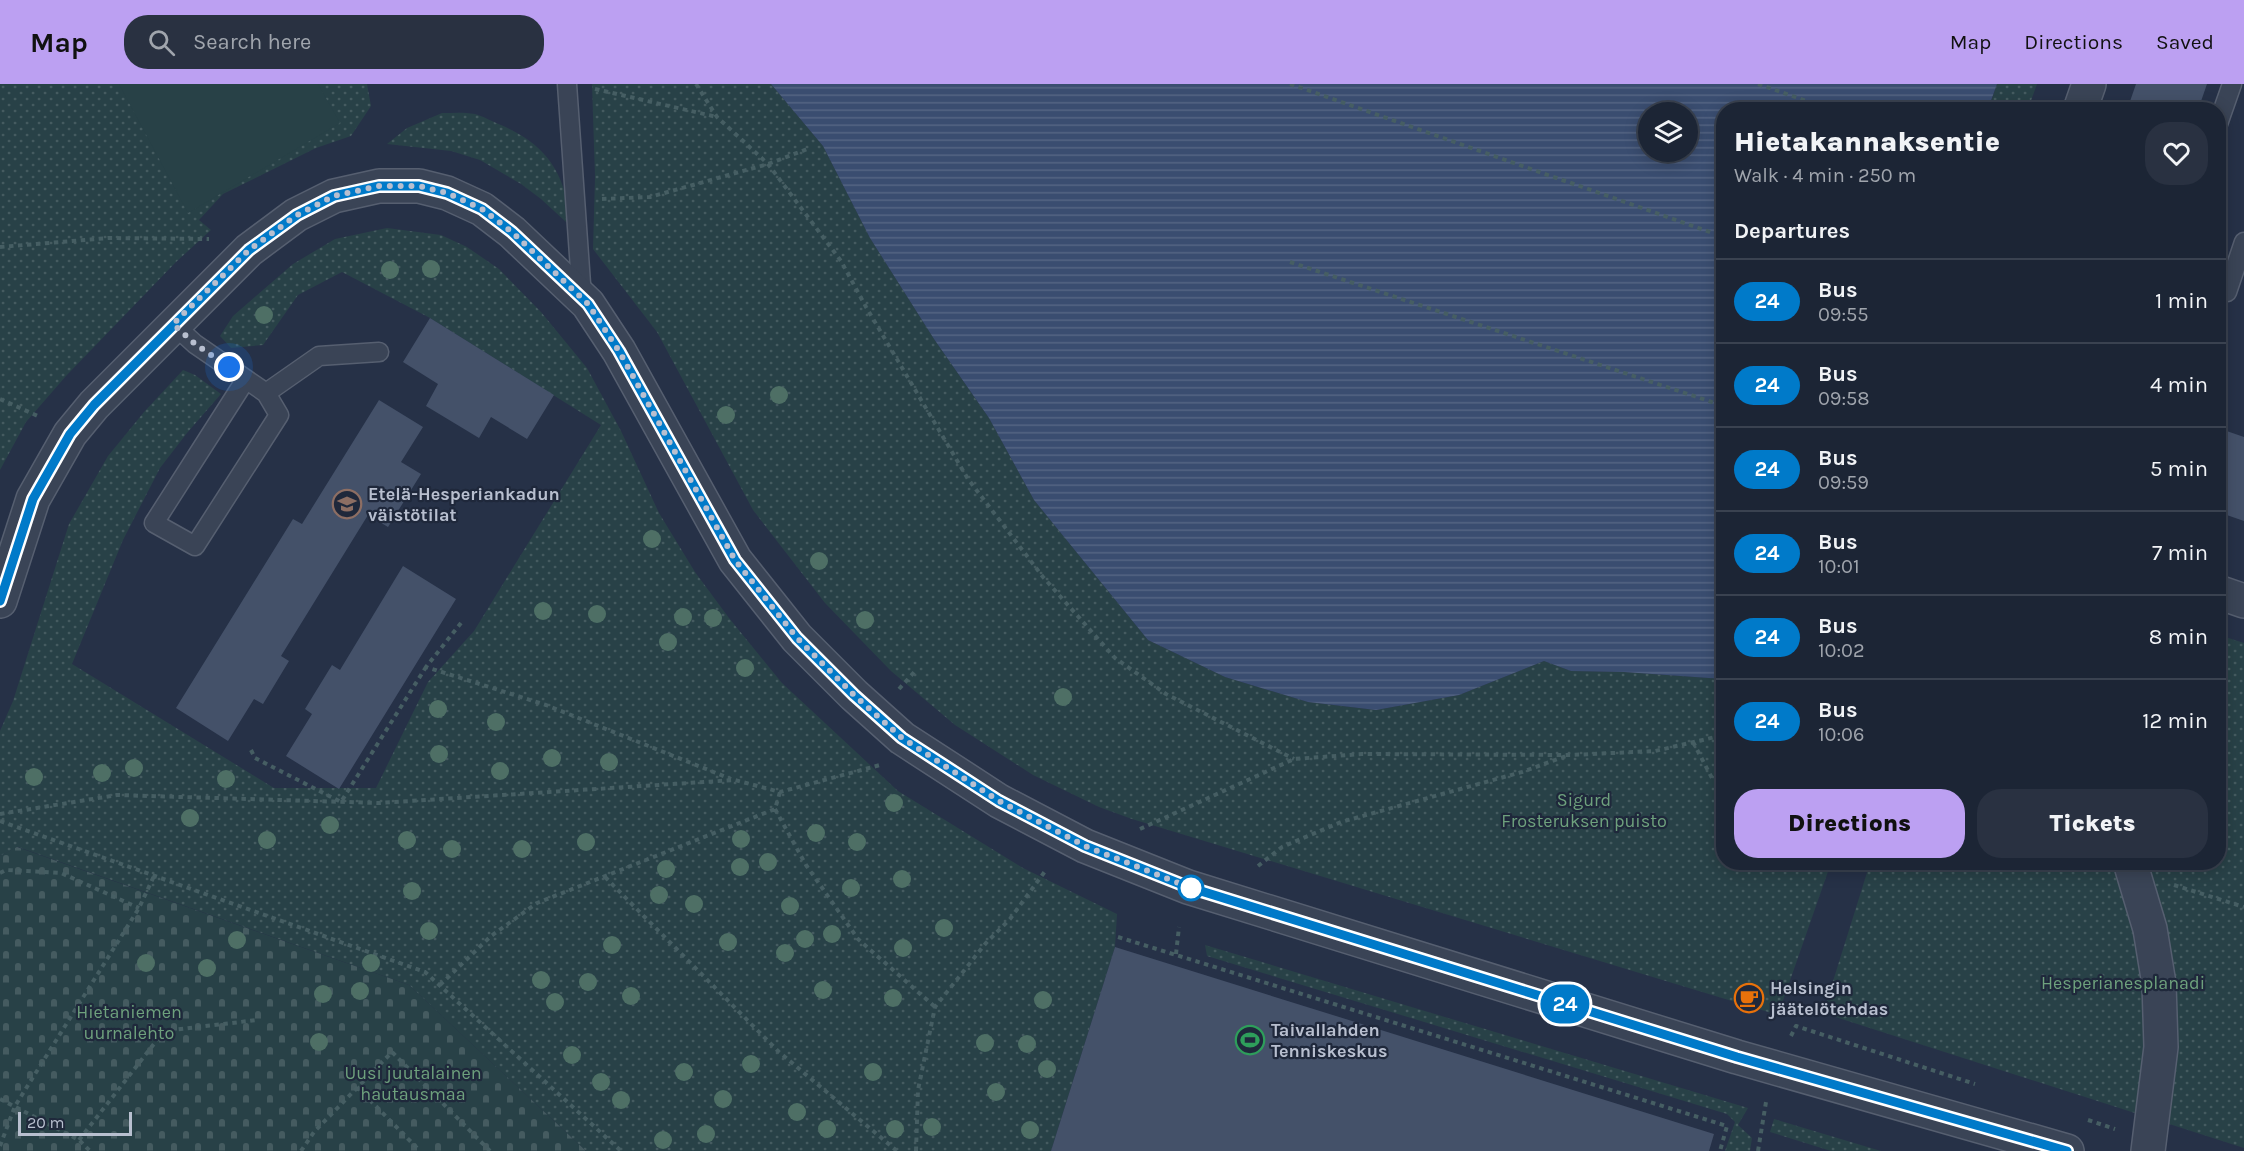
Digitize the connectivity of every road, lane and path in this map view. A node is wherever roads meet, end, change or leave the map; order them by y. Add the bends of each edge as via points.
1 (696, 84) edge
2 (1290, 84) edge
3 (1758, 84) edge
4 (2089, 84) edge
5 (2232, 84) edge
6 (576, 85) edge
7 (1809, 102) edge
8 (2083, 102) edge
9 (2226, 102) edge
10 (717, 117) junction
11 (810, 148) dead end
12 (768, 164) junction
13 (576, 203) junction
14 (1716, 234) edge
15 (215, 239) dead end
16 (2244, 242) edge
17 (0, 247) edge
18 (1290, 262) dead end
19 (2226, 292) edge
20 (582, 298) junction
21 (173, 324) junction
22 (379, 352) dead end
23 (246, 379) junction
24 (266, 393) junction
25 (1716, 403) edge
26 (2226, 595) edge
27 (0, 601) edge
28 (2244, 601) edge
29 (461, 623) dead end
30 (426, 667) junction
31 (917, 669) dead end
32 (898, 690) dead end
33 (1716, 737) edge
34 (1693, 742) junction
35 (251, 750) dead end
36 (1571, 755) junction
37 (1294, 759) junction
38 (880, 765) dead end
39 (735, 780) junction
40 (1713, 780) dead end
41 (780, 792) junction
42 (341, 802) junction
43 (775, 809) junction
44 (0, 814) edge
45 (0, 821) edge
46 (1136, 830) dead end
47 (1258, 866) dead end
48 (1046, 870) dead end
49 (2132, 870) edge
50 (0, 873) edge
51 (154, 876) junction
52 (605, 877) junction
53 (2164, 881) dead end
54 (2244, 907) edge
55 (140, 908) junction
56 (1179, 927) dead end
57 (1118, 937) dead end
58 (1176, 954) junction
59 (441, 985) junction
60 (935, 1007) junction
61 (256, 1020) dead end
62 (1796, 1026) dead end
63 (1778, 1068) junction
64 (1976, 1084) dead end
65 (357, 1087) junction
66 (0, 1099) edge
67 (15, 1106) junction
68 (2078, 1117) dead end
69 (79, 1140) junction
70 (2135, 1141) edge
71 (0, 1146) edge
72 (90, 1151) edge
73 (301, 1151) edge
74 (420, 1151) edge
75 (490, 1151) edge
76 (621, 1151) edge
77 (897, 1151) edge
78 (916, 1151) edge
79 (1720, 1151) edge
80 (1758, 1151) edge
81 (2067, 1151) edge

1 - 10 path
2 - 14 path
3 - 7 path
4 - 8 street
5 - 9 lane
6 - 10 path
6 - 13 lane
10 - 12 path
11 - 12 path
12 - 13 path via 650,197
12 - 37 path via 842,261 968,479 1043,578 1115,658 1166,694
13 - 20 lane
15 - 17 path via 108,238
16 - 19 lane
18 - 25 path
20 - 21 street via 482,209 447,193 419,186 379,186 334,196 297,215 249,250
20 - 63 street via 604,326 735,560 797,638 902,738 999,801 1085,846 1188,887
21 - 23 lane
21 - 27 street via 70,434 33,499
22 - 24 lane via 319,356
23 - 24 lane
23 - 24 lane via 154,523 195,546 279,415
26 - 28 street
29 - 30 path
30 - 39 path via 546,705
30 - 42 path
31 - 32 path
33 - 34 path
34 - 36 path via 1655,751
34 - 40 path
35 - 42 path via 255,758
36 - 37 path via 1362,754
36 - 47 path via 1341,822 1282,847
37 - 46 path
38 - 41 path
39 - 41 path
39 - 42 path via 379,803
41 - 43 path
42 - 44 path via 117,795
43 - 52 path
43 - 60 path via 806,865 858,939
45 - 51 path
48 - 60 path
49 - 70 street via 2150,929 2159,984 2162,1047
50 - 55 path via 61,873
51 - 55 path
51 - 59 path via 425,972
52 - 59 path via 537,903 491,936
52 - 77 path via 779,1052
53 - 54 path
55 - 67 path
56 - 58 path
57 - 58 path
58 - 79 path via 1727,1126
59 - 76 path
60 - 78 path via 918,1090
61 - 69 path via 164,1030
62 - 64 path
63 - 80 path via 1765,1106
63 - 81 street
65 - 73 path
65 - 74 path
65 - 75 path via 392,1052
66 - 67 path
67 - 69 path
67 - 71 path
68 - 70 path
69 - 72 path

